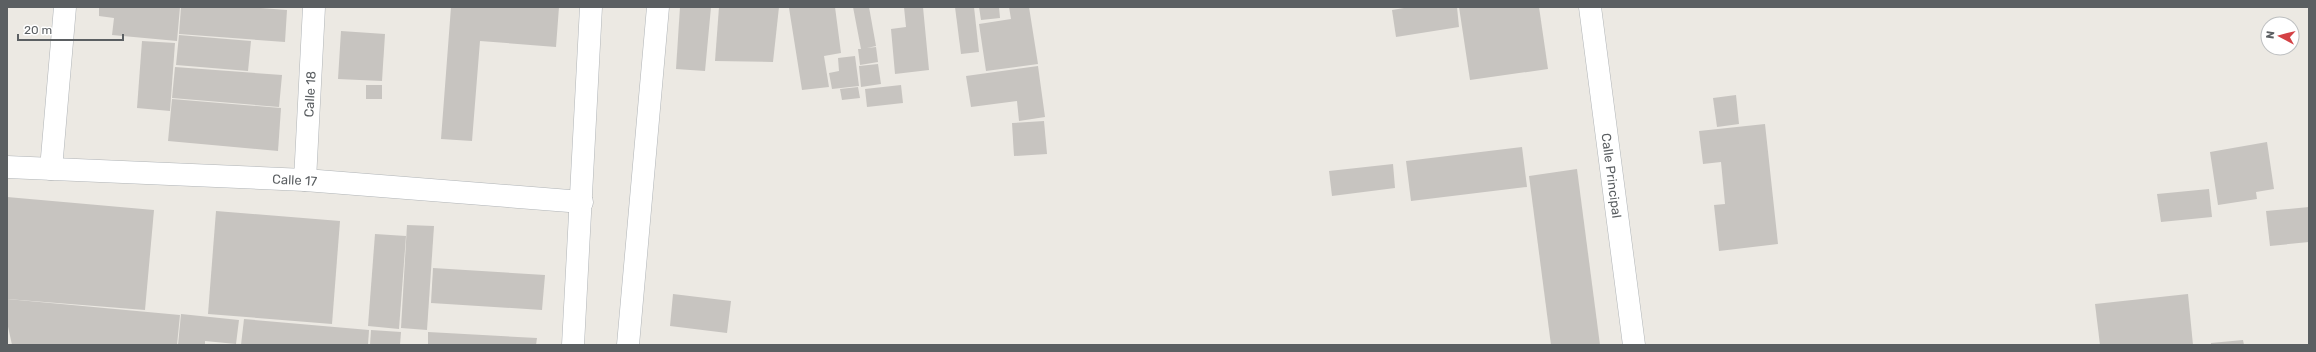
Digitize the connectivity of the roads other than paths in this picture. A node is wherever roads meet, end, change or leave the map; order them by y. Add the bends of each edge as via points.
1 (65, 7) edge
2 (314, 7) edge
3 (591, 7) edge
4 (658, 7) edge
5 (1590, 7) edge
6 (7, 167) edge
7 (51, 169) junction
8 (305, 180) junction
9 (582, 202) junction
10 (573, 345) edge
11 (628, 345) edge
12 (1634, 345) edge

1 - 7 street
2 - 8 street, Calle 18
3 - 9 street
4 - 11 street
5 - 12 street, Calle Principal
6 - 7 street, Calle 17
7 - 8 street, Calle 17
8 - 9 street, Calle 17
9 - 10 street

